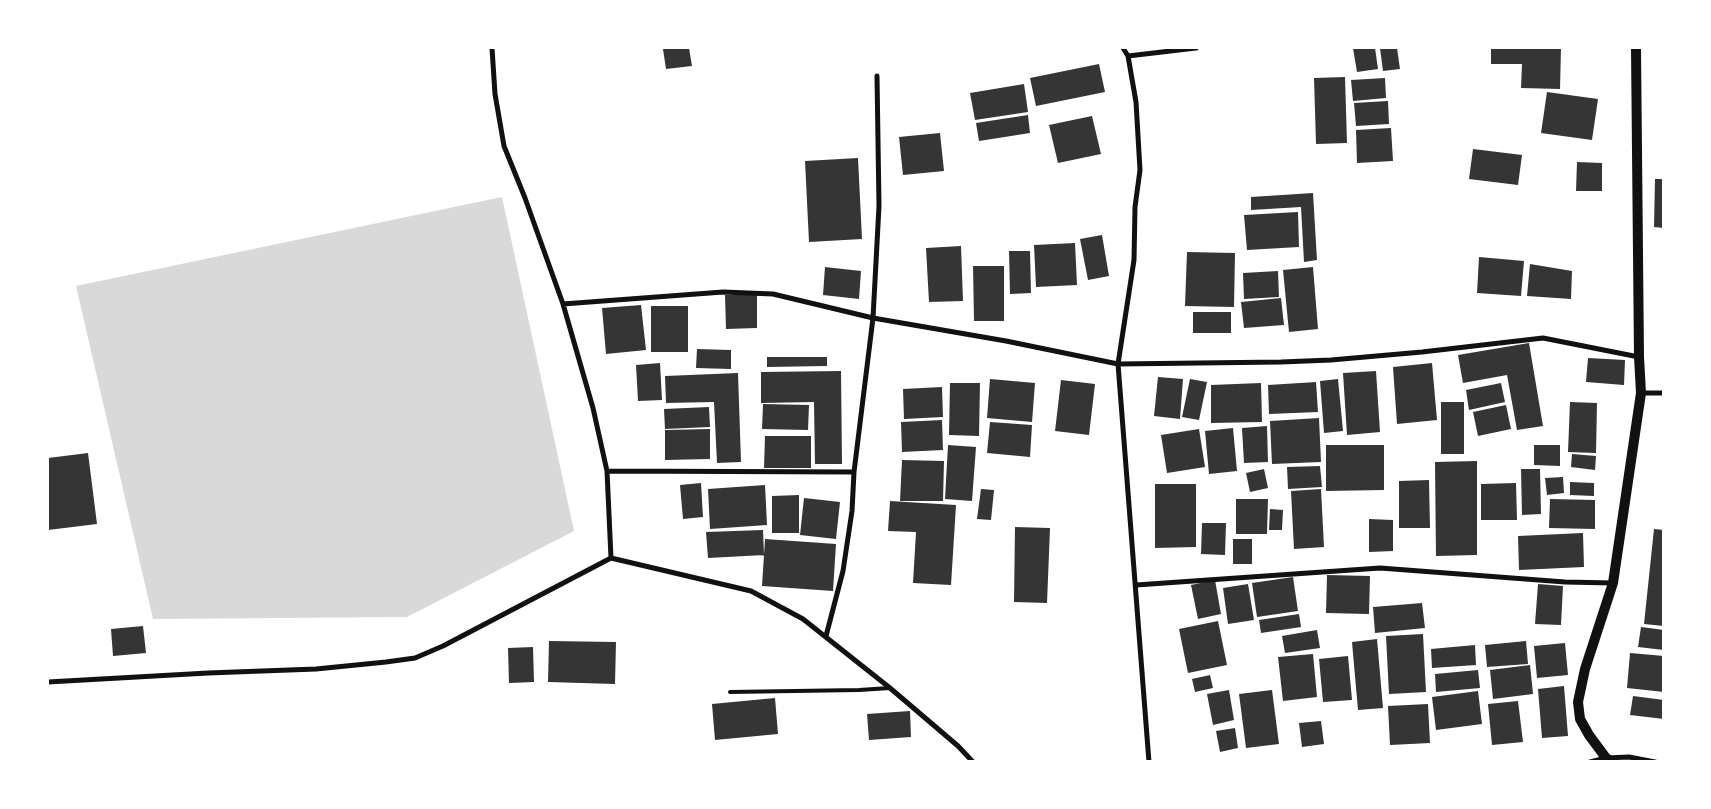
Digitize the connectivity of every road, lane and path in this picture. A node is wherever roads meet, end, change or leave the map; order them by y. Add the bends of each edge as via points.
1 (492, 48) edge
2 (1123, 48) edge
3 (1196, 48) edge
4 (1636, 48) edge
5 (1128, 56) junction
6 (877, 76) dead end
7 (563, 304) junction
8 (873, 318) junction
9 (1639, 357) junction
10 (1118, 364) junction
11 (1641, 393) junction
12 (1664, 393) edge
13 (607, 471) junction
14 (854, 472) junction
15 (611, 558) junction
16 (1613, 583) junction
17 (1136, 585) junction
18 (826, 636) junction
19 (48, 682) edge
20 (890, 688) junction
21 (730, 692) dead end
22 (1609, 760) edge
23 (973, 762) edge
24 (1149, 762) edge
25 (1590, 762) edge
26 (1654, 762) edge

1 - 7 street via 494,94 504,146
2 - 5 street
3 - 5 street
4 - 9 main road
5 - 10 street via 1136,102 1140,170 1135,207 1134,260
6 - 8 street via 879,206
7 - 8 street via 723,292 773,294
7 - 13 street via 593,408
8 - 10 street
8 - 14 street
9 - 10 street via 1543,338 1331,360
9 - 11 main road
10 - 17 street
11 - 12 street
11 - 16 main road
13 - 14 street
13 - 15 street
14 - 18 street via 844,571
15 - 18 street via 751,591 804,619
15 - 19 street via 415,658 316,669
16 - 17 street via 1380,568
16 - 22 main road via 1584,668 1578,702 1580,719 1589,736
17 - 24 street
18 - 20 street
20 - 21 lane
20 - 23 street
22 - 25 street
22 - 26 street via 1629,757

